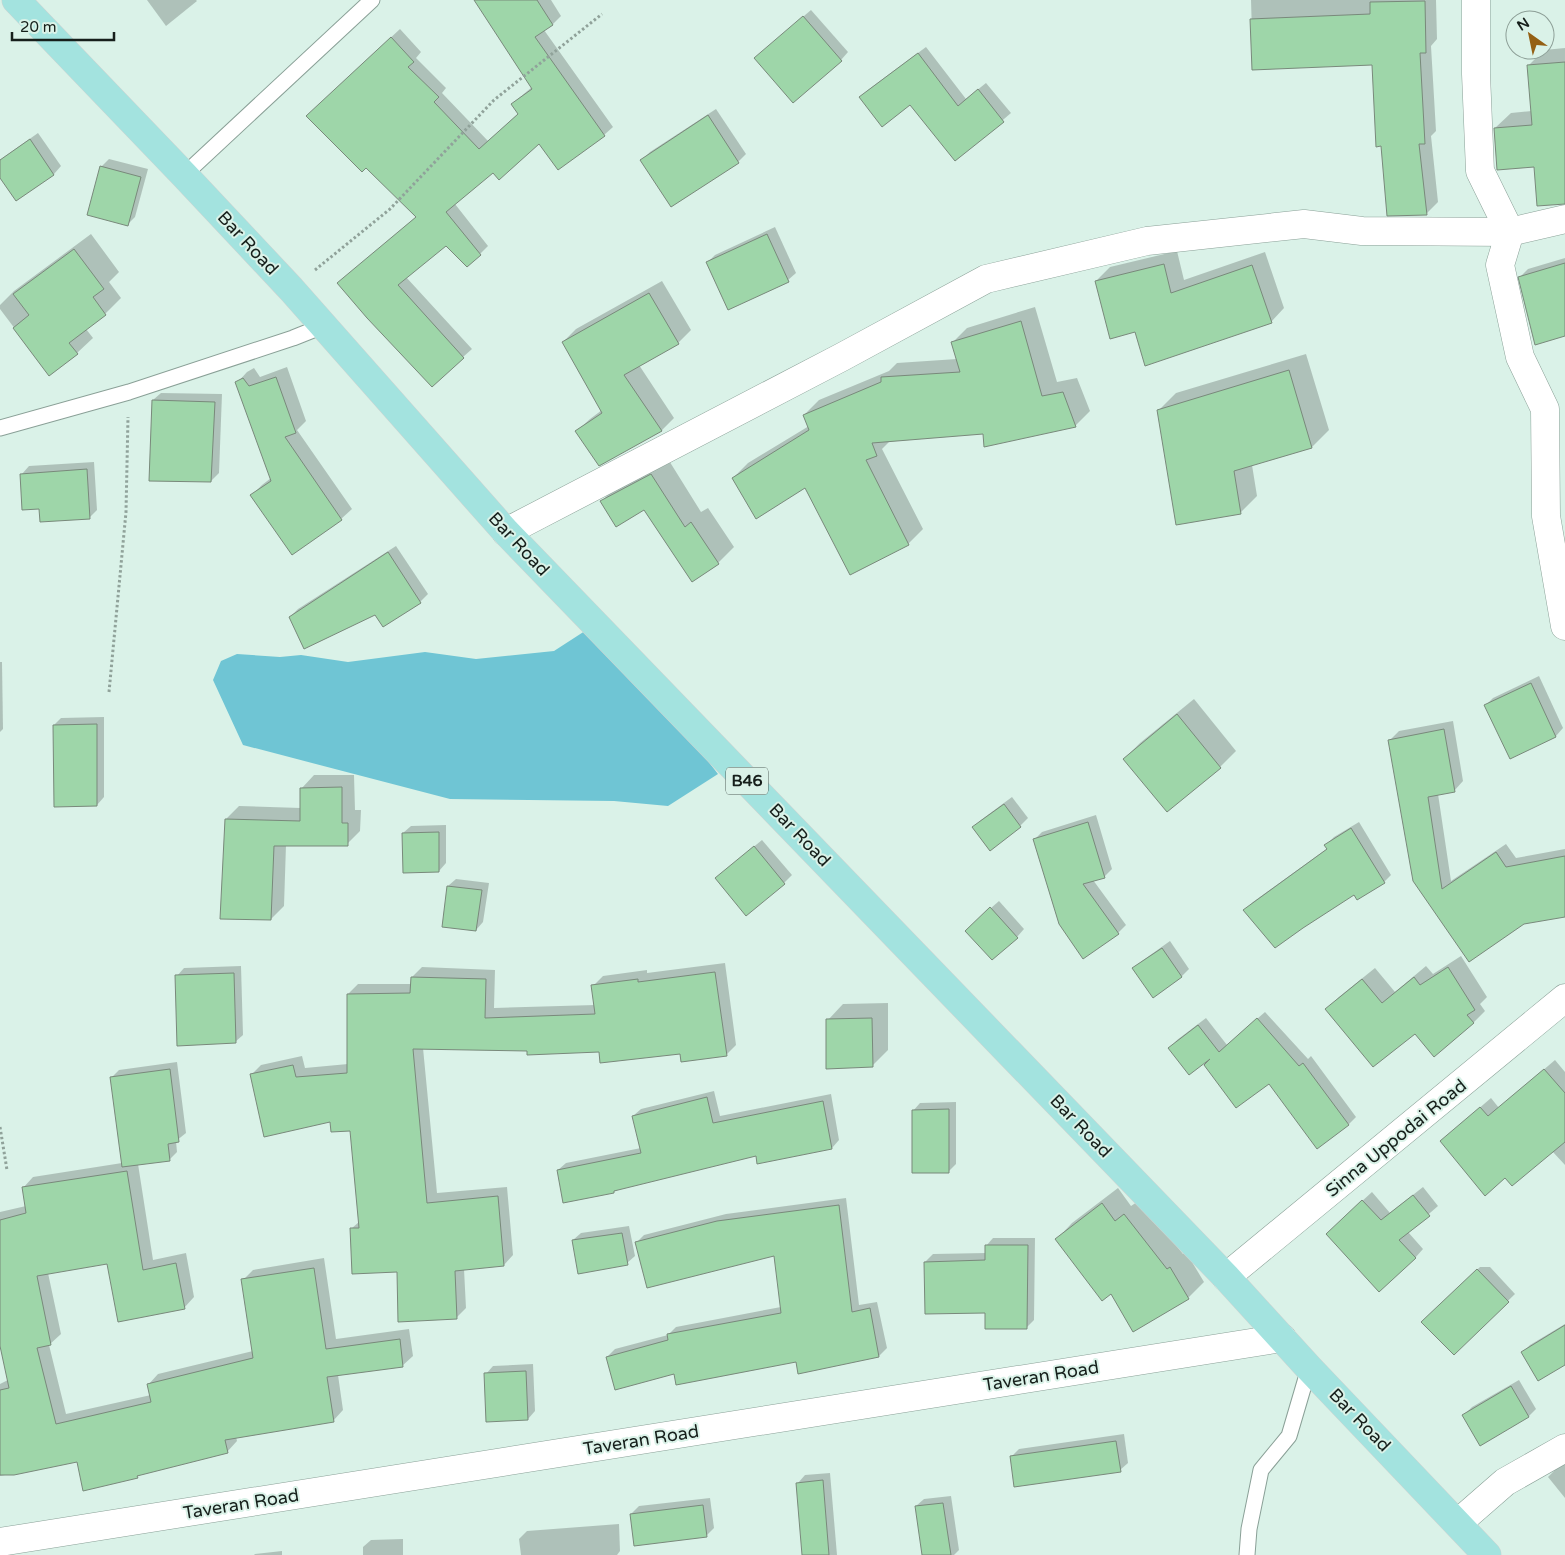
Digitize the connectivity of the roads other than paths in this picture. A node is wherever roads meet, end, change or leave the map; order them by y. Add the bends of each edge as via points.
1 (16, 0) edge
2 (372, 0) edge
3 (1476, 0) edge
4 (184, 175) junction
5 (1565, 219) edge
6 (1510, 232) junction
7 (323, 326) junction
8 (0, 428) edge
9 (506, 532) junction
10 (1565, 626) edge
11 (1565, 998) edge
12 (1226, 1277) junction
13 (1282, 1338) junction
14 (1309, 1368) junction
15 (1565, 1448) edge
16 (1458, 1523) junction
17 (0, 1542) edge
18 (1248, 1555) edge
19 (1487, 1555) edge

1 - 4 main road, Bar Road / B46
2 - 4 lane
3 - 6 street via 1480,171
4 - 7 main road, Bar Road / B46
5 - 6 street
6 - 9 street via 1362,231 1304,224 1147,241 986,279
6 - 10 street via 1500,265 1520,357 1545,409 1546,516
7 - 8 lane via 129,392
7 - 9 main road, Bar Road / B46
9 - 12 main road, Bar Road / B46
11 - 12 street, Sinna Uppodai Road
12 - 13 main road, Bar Road / B46
13 - 14 main road, Bar Road / B46
13 - 17 street, Taveran Road
14 - 16 main road, Bar Road / B46
14 - 18 lane via 1290,1436 1261,1470 1248,1529
15 - 16 street via 1506,1482
16 - 19 main road, Bar Road / B46

